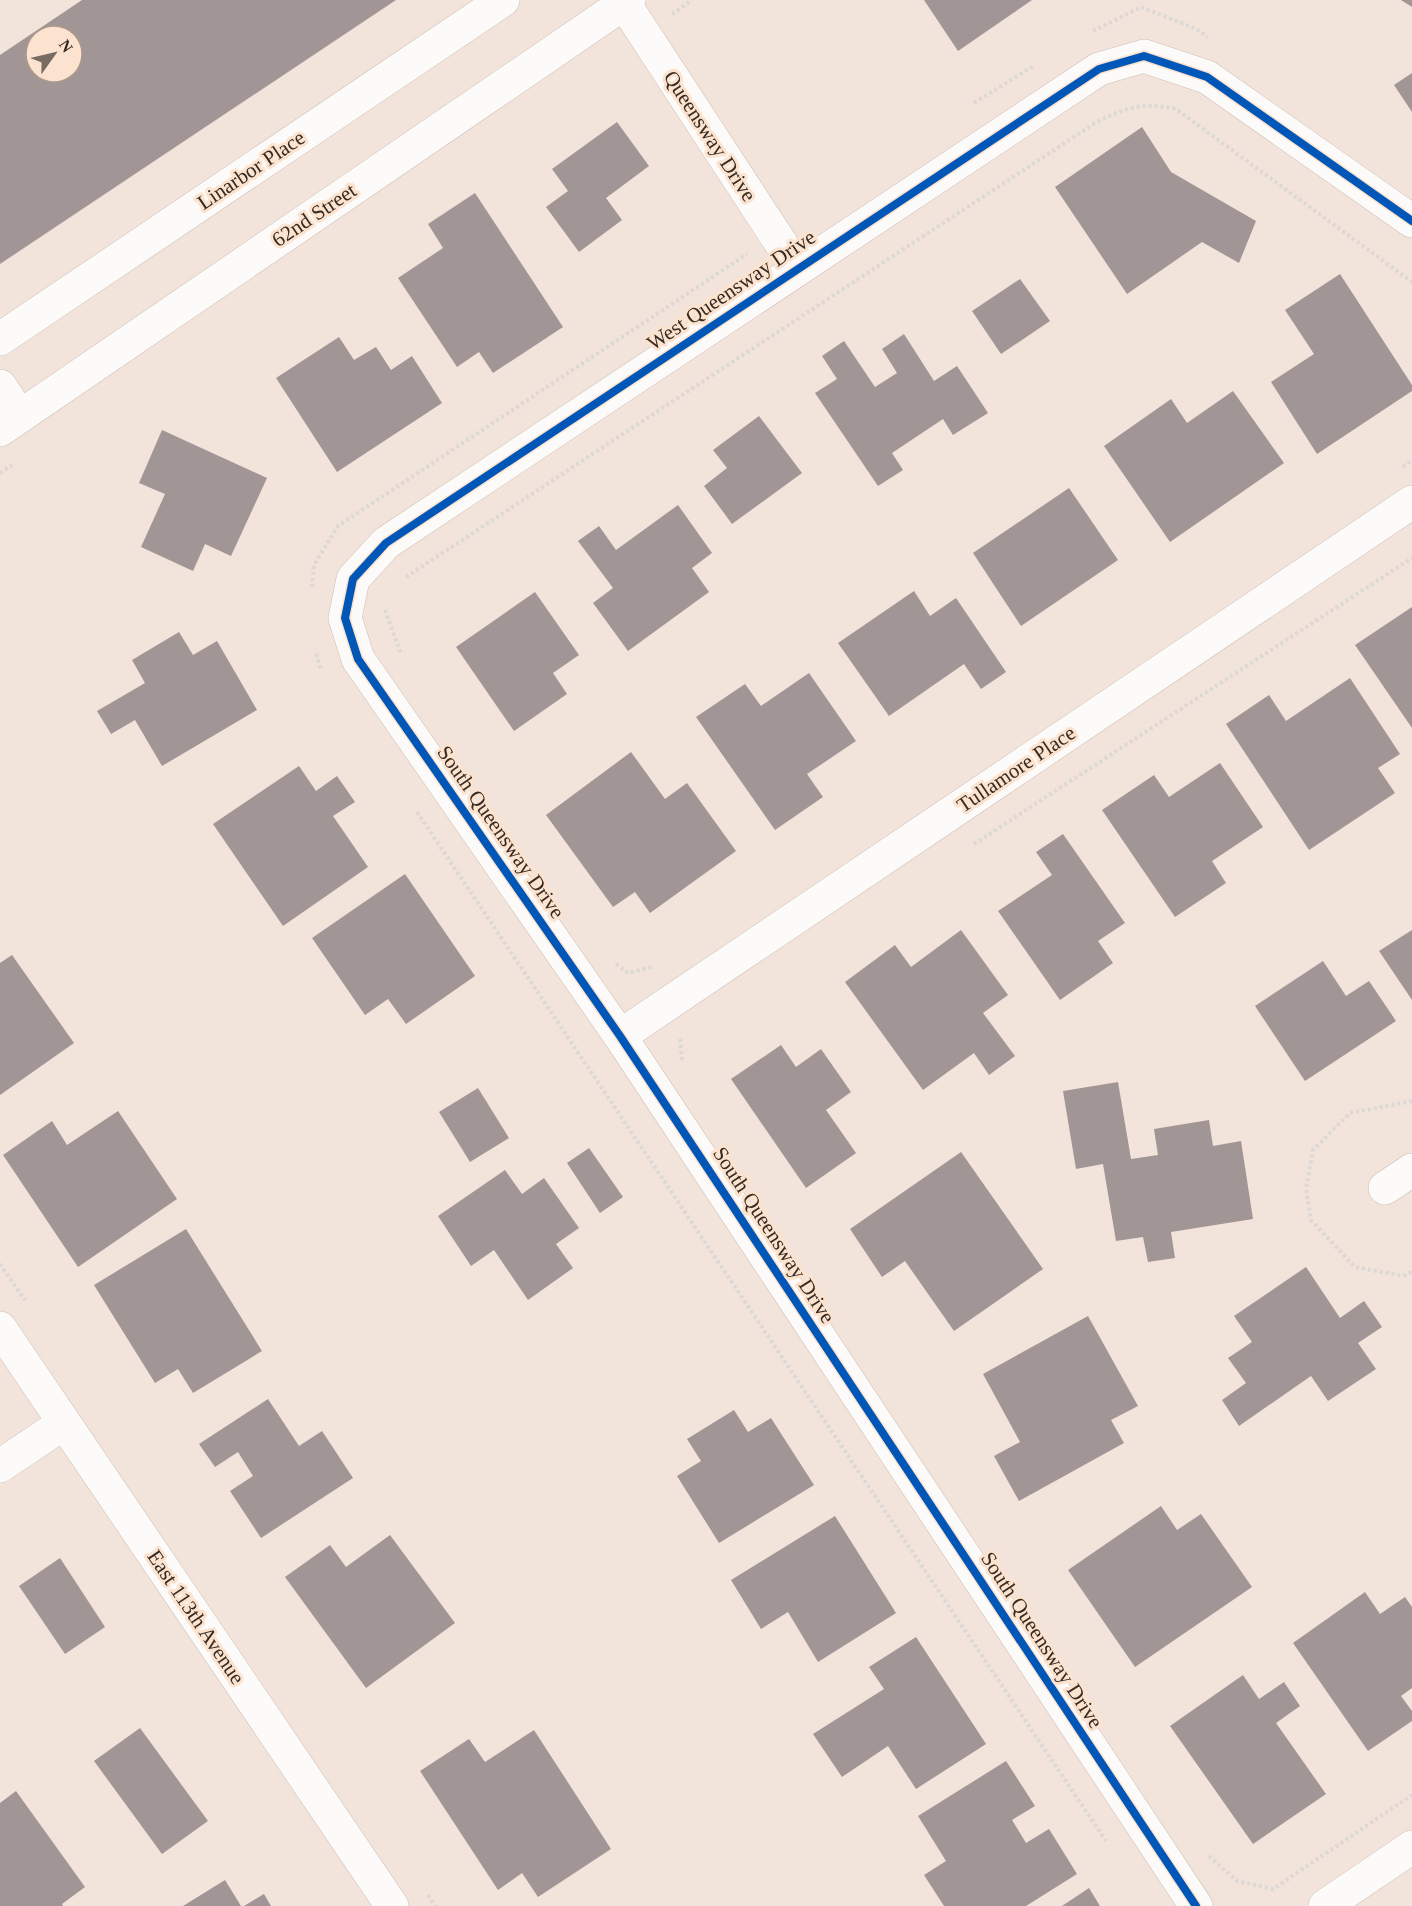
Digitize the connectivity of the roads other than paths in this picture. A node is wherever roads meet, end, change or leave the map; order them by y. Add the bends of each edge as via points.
1 (503, 0) edge
2 (625, 1) edge
3 (1412, 221) edge
4 (797, 268) junction
5 (0, 339) edge
6 (0, 386) edge
7 (10, 423) edge
8 (1412, 502) edge
9 (353, 579) joint
10 (620, 1036) junction
11 (1412, 1170) edge
12 (1385, 1188) dead end
13 (0, 1329) edge
14 (64, 1423) junction
15 (0, 1466) edge
16 (1412, 1847) edge
17 (392, 1906) edge
18 (1196, 1906) edge
19 (1325, 1906) edge

1 - 5 street, Linarbor Place
2 - 4 street, Queensway Drive
2 - 7 street, 62nd Street
3 - 4 street, West Queensway Drive via 1208,77 1144,56 1099,69
4 - 9 street, West Queensway Drive via 386,543
6 - 7 street
8 - 10 street, Tullamore Place
9 - 10 street, South Queensway Drive via 345,618 358,659
10 - 18 street, South Queensway Drive
11 - 12 street
13 - 14 street, East 113th Avenue
14 - 15 street
14 - 17 street, East 113th Avenue
16 - 19 street

